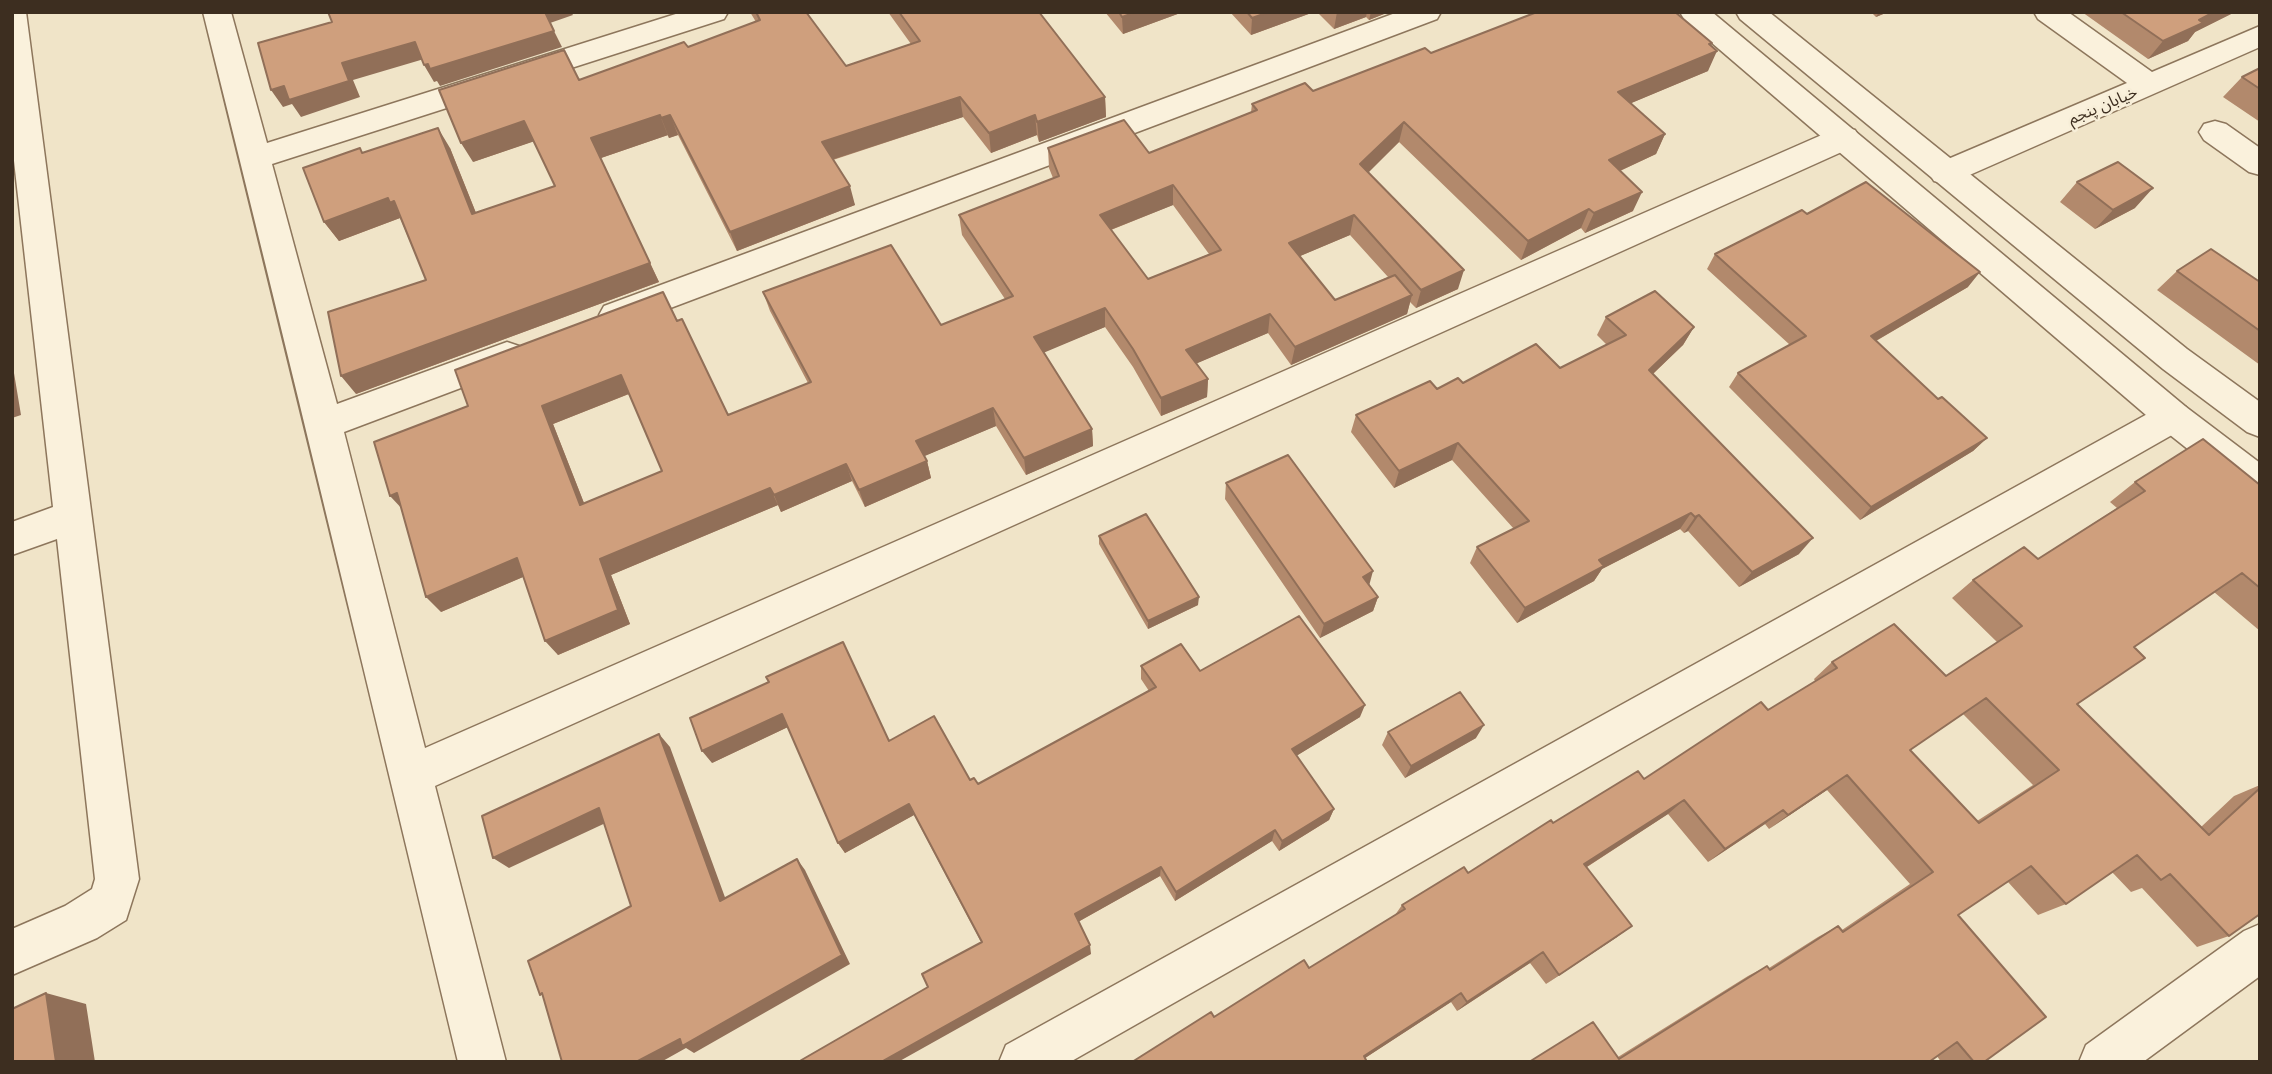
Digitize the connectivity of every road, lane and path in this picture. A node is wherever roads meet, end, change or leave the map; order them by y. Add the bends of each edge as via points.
1 (217, 12) edge
2 (714, 12) edge
3 (1427, 12) edge
4 (1695, 12) edge
5 (1750, 12) edge
6 (2048, 12) edge
7 (12, 16) edge
8 (2260, 35) edge
9 (2150, 85) junction
10 (2215, 132) dead end
11 (1844, 138) junction
12 (253, 159) junction
13 (2260, 164) edge
14 (1945, 173) junction
15 (24, 232) edge
16 (583, 327) edge
17 (531, 347) edge
18 (2174, 416) junction
19 (2260, 422) edge
20 (324, 424) junction
21 (2260, 485) edge
22 (71, 517) junction
23 (12, 539) edge
24 (410, 776) junction
25 (2260, 947) edge
26 (12, 952) edge
27 (482, 1062) edge
28 (1023, 1062) edge
29 (2103, 1062) edge

1 - 12 street
2 - 12 street
3 - 16 street
4 - 11 street
5 - 14 street
6 - 9 street
7 - 15 street
8 - 9 street, خیابان پنجم
9 - 14 street, خیابان پنجم
10 - 13 street
11 - 18 street
11 - 24 street
12 - 20 street
14 - 19 street
15 - 22 street
17 - 20 street
18 - 21 street
18 - 28 street
20 - 24 street
22 - 23 street
22 - 26 street via 117,879 110,904
24 - 27 street
25 - 29 street

